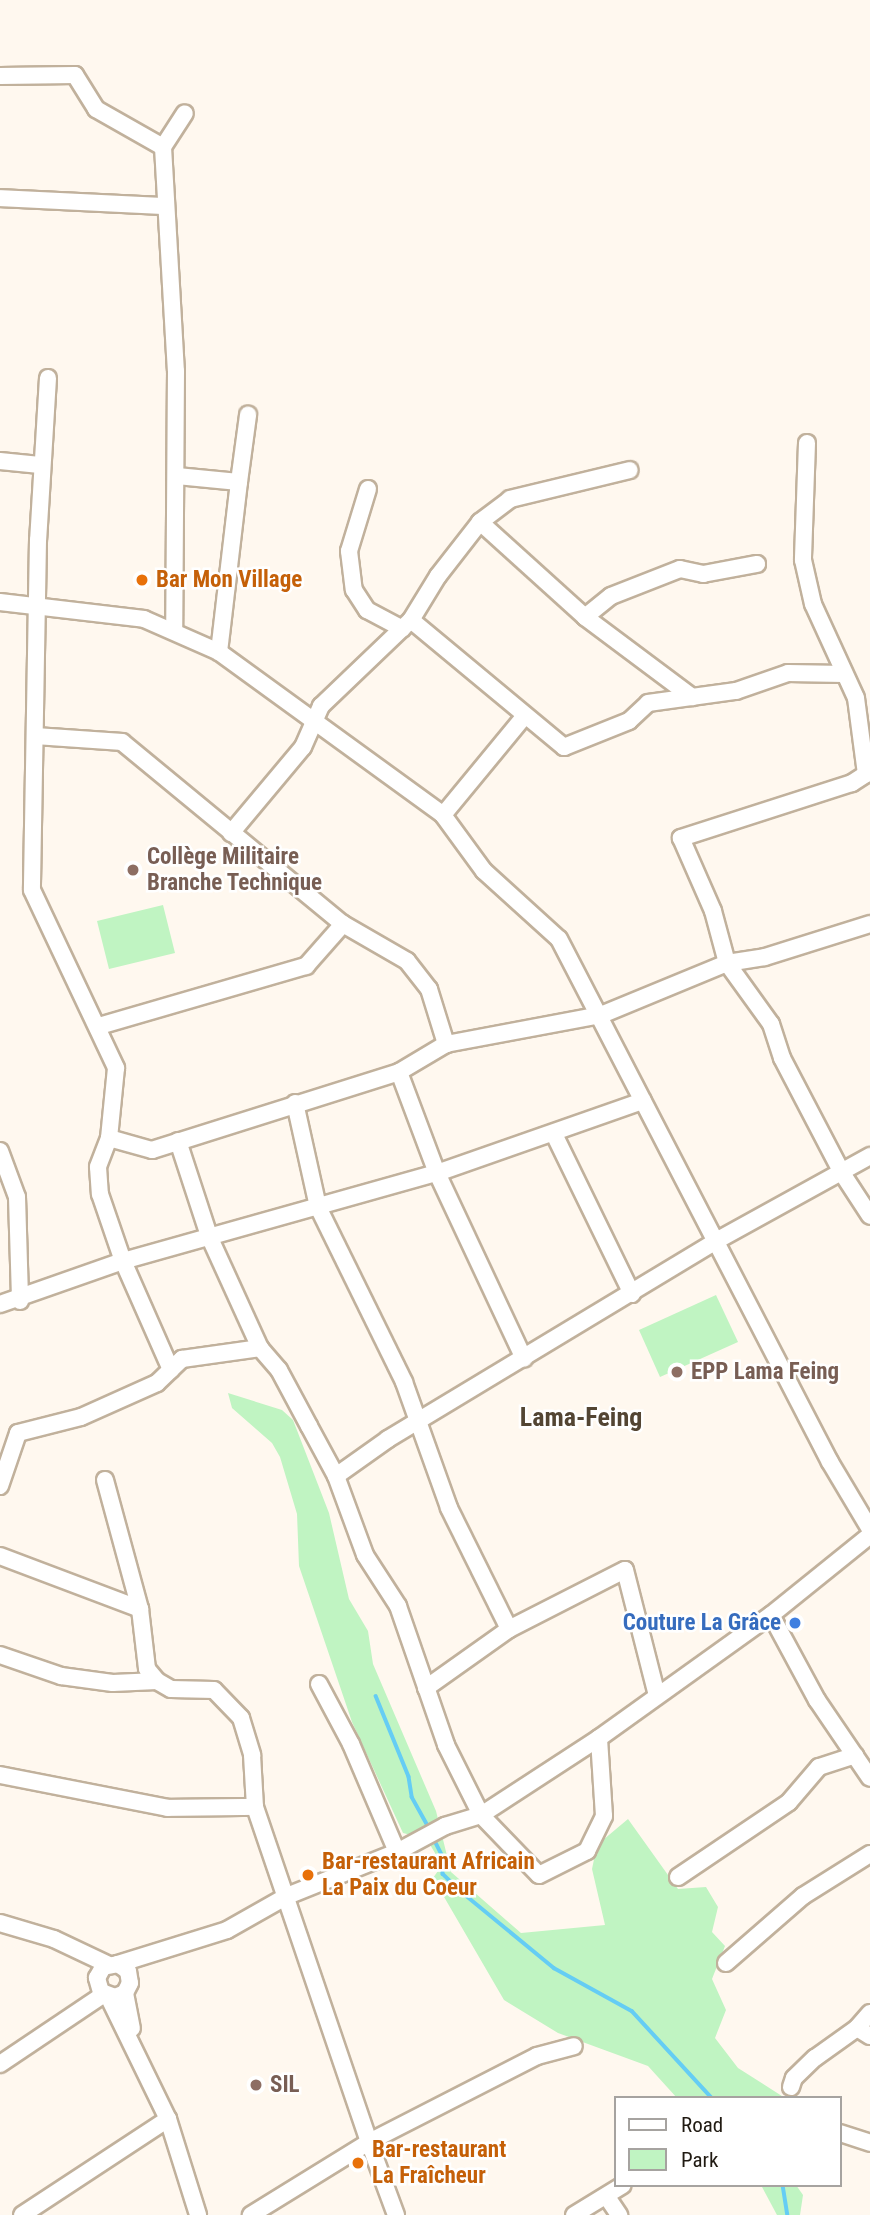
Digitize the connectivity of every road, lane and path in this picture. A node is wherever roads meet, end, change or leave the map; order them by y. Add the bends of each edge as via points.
1 (0, 75) edge
2 (185, 113) dead end
3 (163, 147) junction
4 (0, 198) edge
5 (165, 206) junction
6 (48, 378) dead end
7 (248, 415) dead end
8 (807, 443) dead end
9 (0, 461) edge
10 (40, 465) junction
11 (630, 470) dead end
12 (177, 476) junction
13 (239, 482) junction
14 (369, 489) dead end
15 (480, 522) junction
16 (757, 564) dead end
17 (0, 602) edge
18 (37, 605) junction
19 (585, 617) junction
20 (407, 625) junction
21 (174, 631) junction
22 (219, 652) junction
23 (844, 674) junction
24 (692, 697) junction
25 (523, 718) junction
26 (313, 723) junction
27 (37, 736) junction
28 (443, 814) junction
29 (231, 833) junction
30 (343, 924) junction
31 (870, 924) edge
32 (727, 963) junction
33 (601, 1015) junction
34 (99, 1026) junction
35 (446, 1044) junction
36 (399, 1072) junction
37 (643, 1101) junction
38 (295, 1103) junction
39 (554, 1134) junction
40 (109, 1138) junction
41 (178, 1141) junction
42 (0, 1151) edge
43 (870, 1156) edge
44 (437, 1173) junction
45 (842, 1173) junction
46 (318, 1207) junction
47 (870, 1216) edge
48 (209, 1236) junction
49 (718, 1240) junction
50 (123, 1261) junction
51 (632, 1294) junction
52 (20, 1301) junction
53 (0, 1304) edge
54 (260, 1348) junction
55 (524, 1359) junction
56 (171, 1370) junction
57 (416, 1422) junction
58 (336, 1476) junction
59 (105, 1480) dead end
60 (0, 1486) edge
61 (870, 1529) edge
62 (870, 1535) edge
63 (0, 1556) edge
64 (140, 1609) junction
65 (771, 1615) junction
66 (509, 1629) junction
67 (0, 1655) edge
68 (157, 1681) junction
69 (319, 1684) dead end
70 (426, 1688) junction
71 (657, 1696) junction
72 (599, 1738) junction
73 (855, 1755) junction
74 (0, 1775) edge
75 (870, 1778) edge
76 (255, 1807) junction
77 (481, 1815) junction
78 (397, 1852) junction
79 (870, 1854) edge
80 (678, 1877) dead end
81 (287, 1896) junction
82 (0, 1923) edge
83 (164, 1953) junction
84 (726, 1963) dead end
85 (105, 1980) junction
86 (127, 1988) junction
87 (870, 2013) edge
88 (863, 2032) edge
89 (574, 2046) dead end
90 (136, 2048) junction
91 (0, 2064) edge
92 (791, 2087) dead end
93 (169, 2119) junction
94 (842, 2134) edge
95 (369, 2142) junction
96 (870, 2143) edge
97 (620, 2187) edge
98 (607, 2197) junction
99 (22, 2215) edge
100 (198, 2215) edge
101 (251, 2215) edge
102 (396, 2215) edge
103 (574, 2215) edge
104 (619, 2215) edge

1 - 3 street via 75,75 96,109
2 - 3 street
3 - 5 street
4 - 5 street
5 - 12 street via 176,360
6 - 10 street
7 - 13 street
8 - 23 street via 803,560 813,604
9 - 10 street
10 - 18 street
11 - 15 street via 510,499
12 - 13 street
12 - 21 street
13 - 22 street
14 - 20 street via 349,551 354,590 367,610
15 - 19 street
15 - 20 street
16 - 19 street via 703,574 680,569 611,596
17 - 18 street
18 - 21 street via 144,618
18 - 27 street
19 - 24 street
20 - 25 street
20 - 26 street via 321,706
21 - 22 street
22 - 26 street
23 - 24 street via 788,674 736,691
23 - 32 street via 856,698 866,774 852,783 681,838 713,911
24 - 25 street via 648,704 629,721 564,747
25 - 28 street
26 - 28 street
26 - 29 street via 303,747
27 - 29 street via 122,742
27 - 34 street via 32,890
28 - 33 street via 484,871 559,939
29 - 30 street
30 - 34 street via 306,966
30 - 35 street via 407,961 429,989
31 - 32 street via 765,957
32 - 33 street
32 - 45 street via 771,1024 782,1058
33 - 35 street
33 - 37 street
34 - 40 street via 116,1068
35 - 36 street
36 - 38 street
36 - 44 street
37 - 39 street
37 - 49 street
38 - 41 street
38 - 46 street
39 - 44 street
39 - 51 street
40 - 41 street via 152,1150
40 - 50 street via 98,1167 100,1194
41 - 48 street
42 - 52 street via 17,1197
43 - 45 street
44 - 46 street
44 - 55 street
45 - 47 street
45 - 49 street
46 - 48 street
46 - 57 street via 404,1382
48 - 50 street
48 - 54 street
49 - 51 street
49 - 61 street via 830,1462
50 - 52 street
50 - 56 street
51 - 55 street
52 - 53 street
54 - 56 street via 182,1359
54 - 58 street via 279,1370
55 - 57 street
56 - 60 street via 156,1383 81,1417 18,1433
57 - 58 street
57 - 66 street via 449,1508
58 - 70 street via 365,1555 398,1606
59 - 64 street
62 - 65 street
63 - 64 street
64 - 68 street via 141,1648 147,1669
65 - 71 street
65 - 73 street via 817,1700
66 - 70 street
66 - 71 street via 625,1570
67 - 68 street via 61,1676 113,1683
68 - 76 street via 171,1689 214,1690 241,1718 252,1755
69 - 78 street via 351,1744
70 - 77 street via 446,1745
71 - 72 street
72 - 77 street
72 - 77 street via 604,1816 587,1851 539,1875
73 - 75 street
73 - 80 street via 819,1767 789,1802
74 - 76 street via 168,1808
76 - 81 street
77 - 78 street via 445,1826
78 - 81 street
79 - 84 street via 803,1896
81 - 83 street via 228,1930
81 - 95 street
82 - 85 street via 54,1939
83 - 85 street
83 - 86 street
85 - 86 street
85 - 86 street via 128,1971
85 - 90 street
85 - 91 street
86 - 90 street
87 - 88 street
88 - 92 street via 816,2058 794,2078
89 - 95 street via 537,2056
90 - 93 street
93 - 99 street
93 - 100 street
94 - 96 street
95 - 101 street
95 - 102 street
97 - 98 street
98 - 103 street
98 - 104 street

